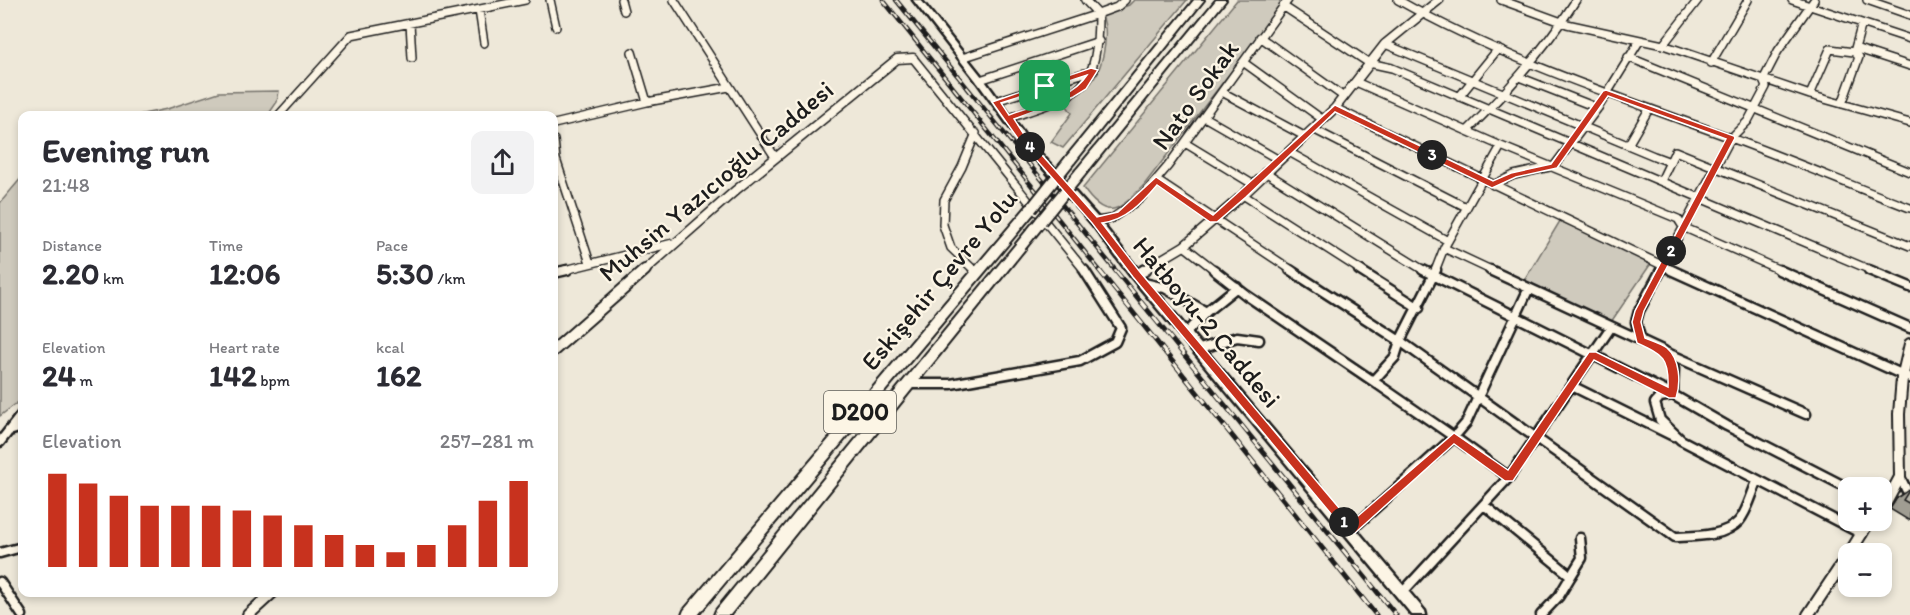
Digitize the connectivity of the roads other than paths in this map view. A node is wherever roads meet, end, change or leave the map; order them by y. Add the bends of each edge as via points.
1 (525, 0) edge
2 (550, 0) edge
3 (621, 0) edge
4 (674, 0) edge
5 (917, 0) edge
6 (1086, 0) edge
7 (1125, 0) edge
8 (1199, 0) edge
9 (1221, 0) edge
10 (1398, 0) edge
11 (1439, 0) edge
12 (1501, 0) edge
13 (1576, 0) edge
14 (1698, 0) edge
15 (1748, 0) edge
16 (1792, 0) edge
17 (1867, 0) edge
18 (1285, 3) edge
19 (1812, 3) edge
20 (479, 10) junction
21 (624, 11) dead end
22 (1098, 14) junction
23 (1420, 14) junction
24 (1910, 15) edge
25 (1561, 21) junction
26 (410, 23) junction
27 (1862, 23) junction
28 (556, 27) dead end
29 (1260, 38) junction
30 (1910, 39) edge
31 (1640, 40) junction
32 (1099, 41) junction
33 (484, 44) dead end
34 (1385, 44) junction
35 (1663, 45) junction
36 (1498, 49) junction
37 (1855, 50) junction
38 (632, 52) dead end
39 (1628, 57) junction
40 (412, 58) dead end
41 (913, 58) joint
42 (962, 58) junction
43 (1243, 62) junction
44 (1531, 62) junction
45 (1370, 63) junction
46 (1711, 63) junction
47 (1910, 66) edge
48 (1094, 70) junction
49 (1519, 77) junction
50 (980, 80) junction
51 (1472, 80) junction
52 (1763, 80) junction
53 (1356, 82) junction
54 (729, 87) junction
55 (1222, 92) junction
56 (1606, 93) junction
57 (1505, 94) junction
58 (1810, 95) junction
59 (1344, 97) junction
60 (1459, 97) junction
61 (647, 102) junction
62 (996, 102) junction
63 (1842, 104) junction
64 (1335, 108) junction
65 (1598, 108) junction
66 (1755, 108) junction
67 (1490, 109) junction
68 (1649, 110) junction
69 (282, 111) edge
70 (1204, 117) junction
71 (1009, 118) junction
72 (1322, 119) junction
73 (558, 123) edge
74 (1910, 123) edge
75 (1583, 127) junction
76 (1313, 129) junction
77 (1467, 131) junction
78 (975, 133) junction
79 (1306, 137) junction
80 (1731, 138) junction
81 (1185, 143) junction
82 (1570, 144) junction
83 (1628, 145) junction
84 (1502, 146) junction
85 (1289, 152) junction
86 (775, 157) junction
87 (1279, 160) junction
88 (1670, 162) junction
89 (558, 165) edge
90 (1554, 166) junction
91 (1716, 168) junction
92 (1265, 172) junction
93 (1910, 172) edge
94 (1156, 180) junction
95 (1481, 180) junction
96 (1661, 181) junction
97 (1254, 185) junction
98 (1492, 185) junction
99 (1243, 195) junction
100 (1700, 198) junction
101 (1466, 207) junction
102 (1910, 208) edge
103 (1213, 220) junction
104 (1095, 221) junction
105 (1683, 227) junction
106 (679, 242) junction
107 (1446, 245) junction
108 (1184, 246) junction
109 (1910, 246) edge
110 (590, 263) junction
111 (1663, 266) junction
112 (558, 272) edge
113 (977, 273) junction
114 (1433, 276) junction
115 (1140, 279) junction
116 (1237, 287) junction
117 (1910, 287) edge
118 (1529, 288) junction
119 (1419, 308) junction
120 (1206, 312) junction
121 (1515, 316) junction
122 (1611, 327) junction
123 (1910, 328) edge
124 (1186, 333) junction
125 (1259, 340) dead end
126 (1641, 340) junction
127 (1400, 341) junction
128 (1910, 344) edge
129 (558, 347) edge
130 (1200, 350) junction
131 (1664, 351) junction
132 (1592, 355) junction
133 (1906, 376) edge
134 (1373, 381) junction
135 (909, 384) junction
136 (1572, 386) junction
137 (1673, 395) junction
138 (1478, 397) junction
139 (1806, 414) dead end
140 (18, 419) edge
141 (18, 428) edge
142 (8, 432) junction
143 (1454, 437) junction
144 (1535, 437) junction
145 (1681, 440) junction
146 (0, 442) edge
147 (1509, 477) junction
148 (1900, 477) junction
149 (1757, 482) junction
150 (1838, 483) edge
151 (1892, 492) edge
152 (1910, 497) edge
153 (1484, 505) junction
154 (1351, 530) junction
155 (1864, 531) edge
156 (1862, 534) junction
157 (1580, 538) dead end
158 (1856, 543) edge
159 (18, 548) edge
160 (0, 553) edge
161 (1838, 569) edge
162 (1570, 576) junction
163 (0, 582) edge
164 (1402, 593) junction
165 (268, 597) edge
166 (22, 615) edge
167 (248, 615) edge
168 (689, 615) edge
169 (722, 615) edge
170 (1420, 615) edge
171 (1541, 615) edge
172 (1808, 615) edge

1 - 20 street
2 - 28 street
3 - 21 street
4 - 54 street
5 - 42 main road, Hatboyu-2 Caddesi
6 - 22 street
7 - 22 street
8 - 113 highway, Eskişehir Çevre Yolu / D200, bridge
9 - 135 highway, Eskişehir Çevre Yolu / D200, bridge
10 - 23 street
11 - 23 street
12 - 25 street
13 - 25 street
14 - 35 street
15 - 46 street
16 - 19 street
17 - 24 street
18 - 29 street, Nato Sokak
18 - 45 street
19 - 27 street
19 - 52 street
20 - 26 street
20 - 33 street
22 - 32 street
22 - 42 street
23 - 34 street
23 - 36 street
25 - 31 street
25 - 44 street
26 - 40 street
26 - 69 street via 347,37
27 - 30 street
27 - 37 street
29 - 43 street, Nato Sokak
29 - 59 street
31 - 35 street
31 - 39 street
32 - 48 street
32 - 50 street
34 - 45 street
34 - 51 street
35 - 46 street
36 - 44 street
36 - 51 street
37 - 47 street
37 - 58 street via 1830,49
37 - 63 street via 1859,57
38 - 61 street
39 - 56 street
39 - 66 street
41 - 78 street
41 - 86 street, Muhsin Yazıcıoğlu Caddesi via 897,59
42 - 50 main road, Hatboyu-2 Caddesi
43 - 55 street, Nato Sokak
43 - 72 street
44 - 49 street
44 - 56 street
45 - 53 street
45 - 60 street via 1392,68
46 - 52 street
48 - 62 street
48 - 71 street via 1083,87 1070,96
49 - 57 street
49 - 65 street
50 - 62 main road, Hatboyu-2 Caddesi
51 - 57 street
51 - 60 street
52 - 58 street
52 - 66 street via 1766,87
53 - 59 street
53 - 77 street
54 - 61 street
54 - 86 street
55 - 70 street, Nato Sokak
55 - 79 street
56 - 65 street
56 - 68 street
57 - 67 street
57 - 75 street
58 - 63 street
59 - 64 street
60 - 67 street
61 - 73 street
62 - 71 main road, Hatboyu-2 Caddesi
63 - 74 street
64 - 72 street
64 - 95 street
65 - 75 street
66 - 80 street
66 - 93 street
67 - 77 street
67 - 82 street
68 - 80 street
68 - 83 street
70 - 81 street, Nato Sokak
70 - 87 street
71 - 104 main road, Hatboyu-2 Caddesi
72 - 76 street
75 - 82 street
75 - 83 street
76 - 79 street
76 - 101 street
77 - 84 street
78 - 113 street via 944,200 943,225 951,248
78 - 135 street via 1083,268 1121,328 1115,342 1080,361 951,384
79 - 85 street
80 - 91 street
80 - 102 street
81 - 94 street, Nato Sokak
81 - 97 street
82 - 90 street
82 - 96 street
83 - 88 street
84 - 90 street
84 - 95 street
85 - 87 street
85 - 107 street
86 - 106 street, Muhsin Yazıcıoğlu Caddesi
87 - 92 street
88 - 91 street via 1675,151
88 - 96 street
89 - 110 street
90 - 98 street via 1514,175
90 - 105 street via 1678,219
91 - 100 street
91 - 109 street
92 - 97 street
92 - 114 street
94 - 103 street
94 - 104 street, Nato Sokak via 1121,214
95 - 98 street
95 - 101 street
96 - 100 street
97 - 99 street
98 - 111 street
99 - 103 street
99 - 119 street
100 - 105 street
100 - 117 street
101 - 107 street
103 - 108 street
103 - 127 street
104 - 115 main road, Hatboyu-2 Caddesi
105 - 111 street
105 - 123 street
106 - 110 street
106 - 129 street, Muhsin Yazıcıoğlu Caddesi
107 - 114 street
107 - 118 street
108 - 115 street
108 - 116 street
110 - 112 street
111 - 126 street via 1636,322
111 - 133 street
113 - 168 highway, Eskişehir Çevre Yolu / D200
114 - 119 street
114 - 121 street
115 - 120 street via 1165,288
115 - 124 main road, Hatboyu-2 Caddesi
116 - 120 street
116 - 134 street
118 - 121 street
118 - 122 street
119 - 127 street
120 - 124 street
121 - 132 street
121 - 138 street
122 - 126 street
122 - 132 street
124 - 130 main road, Hatboyu-2 Caddesi
125 - 130 street via 1232,339
126 - 131 street
127 - 134 street via 1395,357
127 - 138 street
128 - 133 street
130 - 154 main road, Hatboyu-2 Caddesi
131 - 137 street via 1674,369
131 - 139 street
132 - 136 street
132 - 137 street
133 - 148 street via 1899,414
134 - 143 street
135 - 169 highway, Eskişehir Çevre Yolu / D200
136 - 144 street
136 - 145 street
137 - 145 street via 1660,397 1655,410 1661,423
137 - 150 street
138 - 143 street via 1466,423
138 - 144 street
140 - 142 street
141 - 142 street
142 - 146 street
143 - 147 street
143 - 154 street
144 - 147 street
144 - 149 street via 1675,537 1717,532 1738,524
145 - 149 street
147 - 153 street
148 - 151 street
148 - 152 street
149 - 156 street
153 - 162 street
153 - 164 street
154 - 164 main road, Hatboyu-2 Caddesi
155 - 156 street
156 - 158 street
157 - 162 street via 1582,562
159 - 160 street
161 - 172 street
162 - 171 street via 1559,596
163 - 166 street
164 - 170 main road, Hatboyu-2 Caddesi
165 - 167 street

